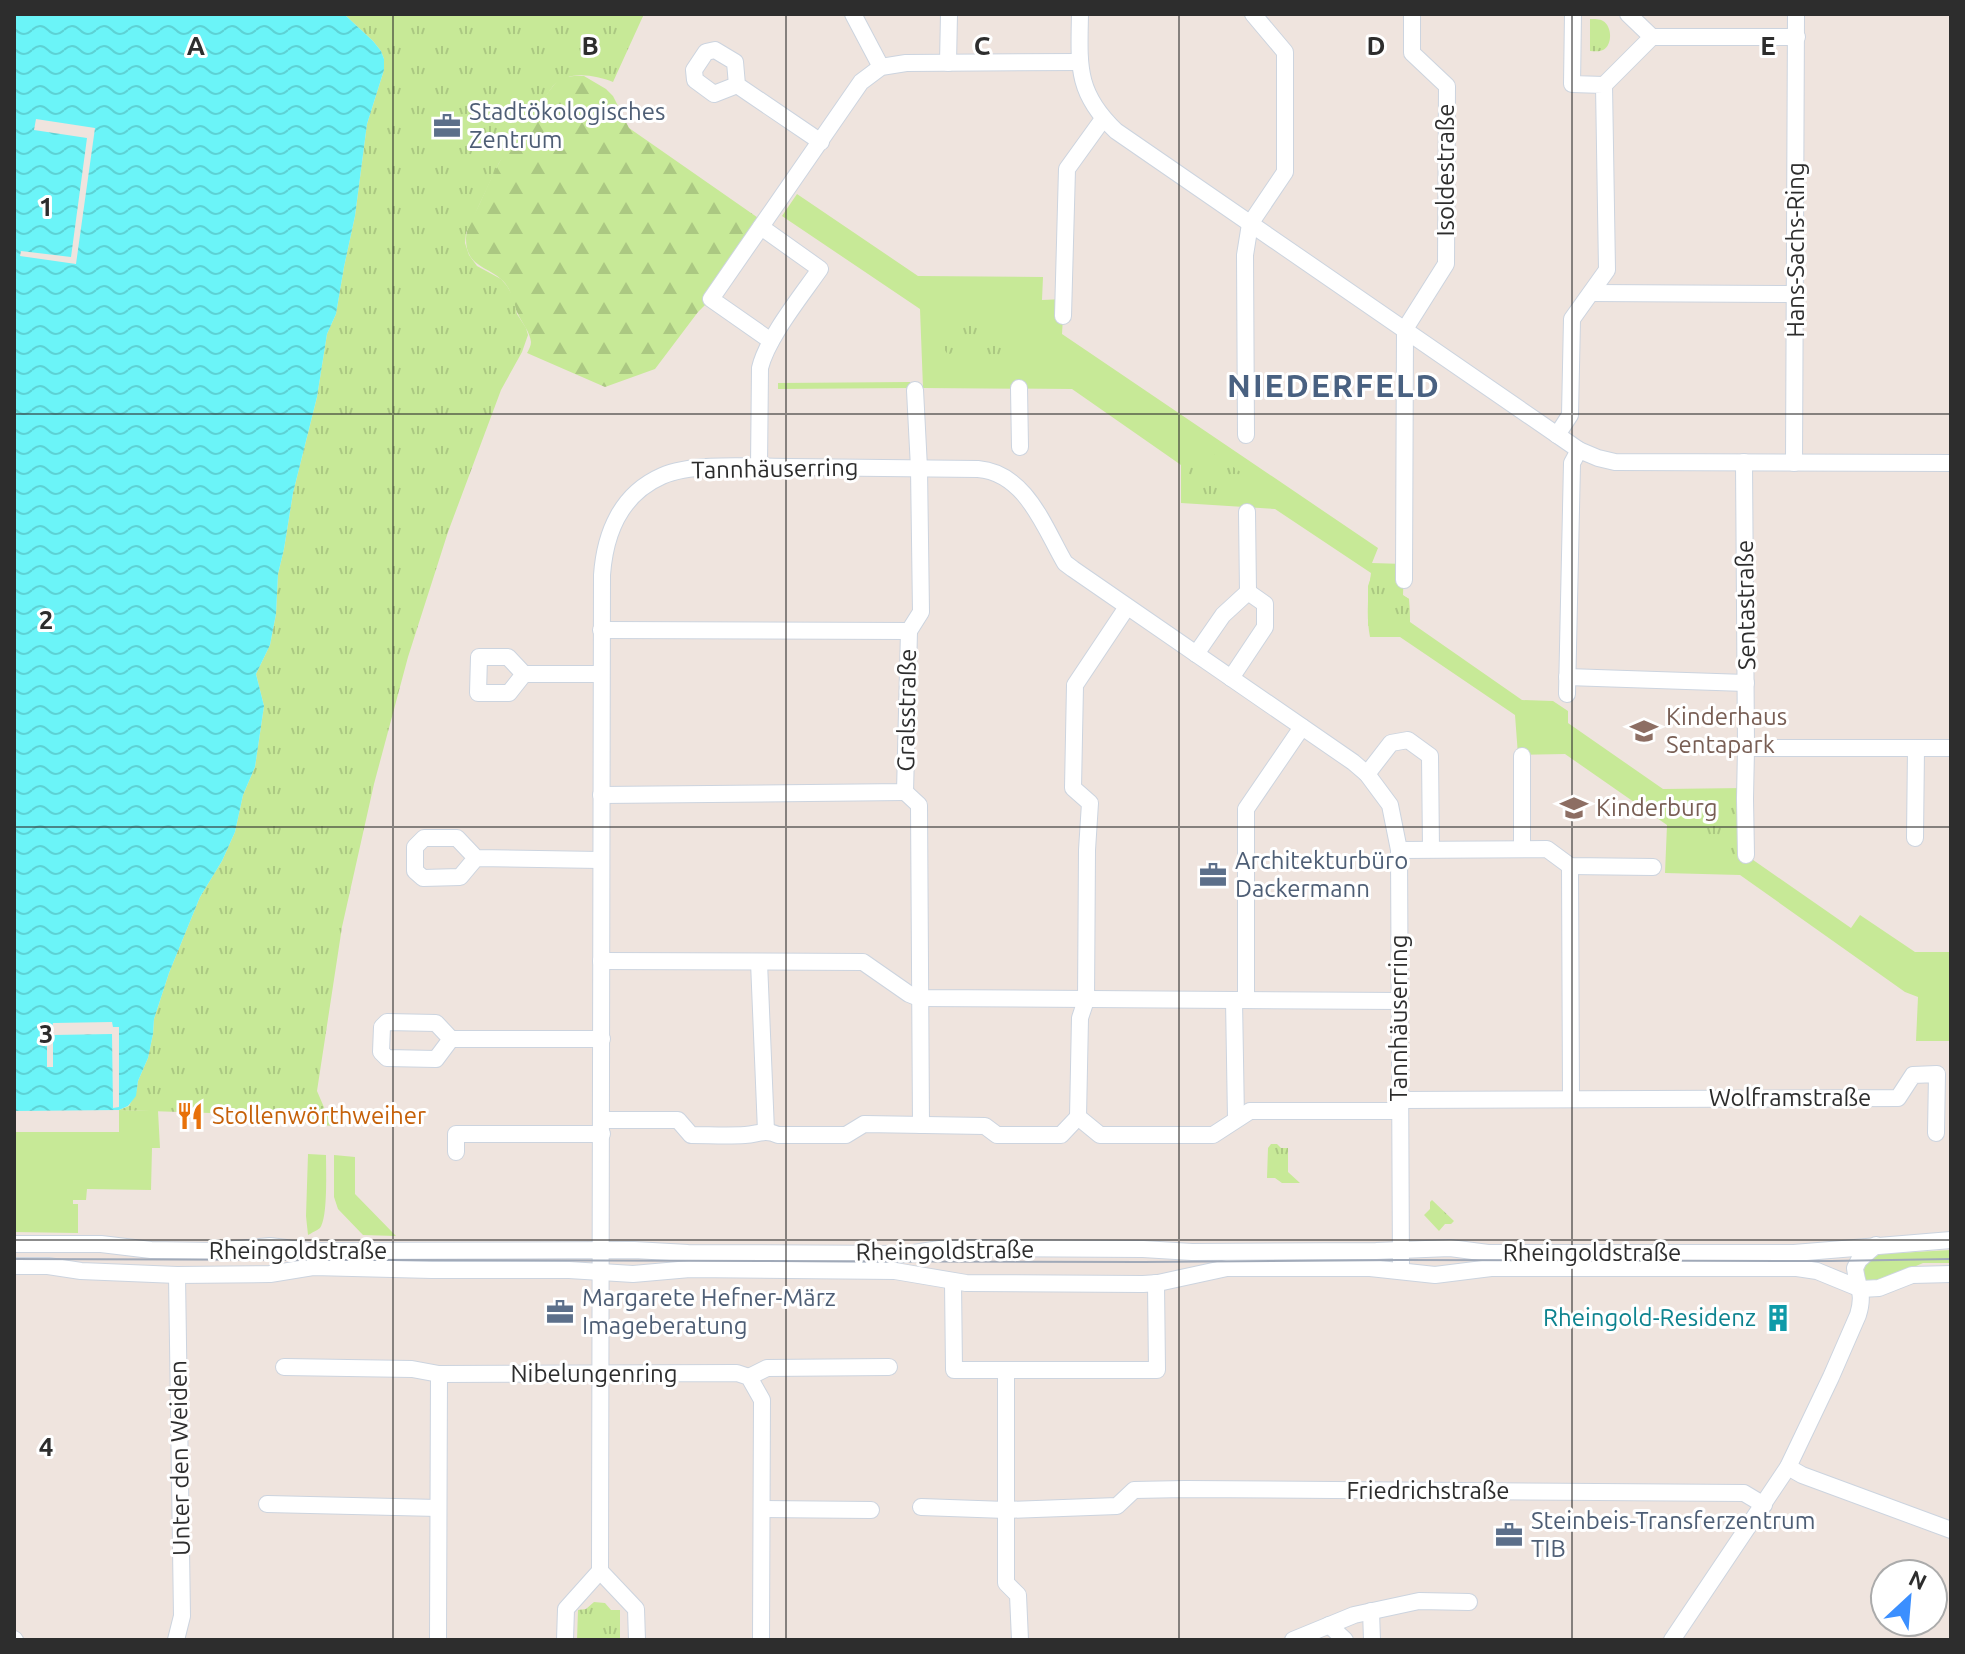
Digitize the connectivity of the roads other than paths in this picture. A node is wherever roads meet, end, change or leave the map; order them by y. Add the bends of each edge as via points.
1 (853, 14) edge
2 (949, 14) edge
3 (1080, 14) edge
4 (1253, 14) edge
5 (1412, 14) edge
6 (1573, 14) edge
7 (1628, 14) edge
8 (1796, 14) edge
9 (1652, 37) junction
10 (1797, 37) junction
11 (1079, 62) junction
12 (948, 63) junction
13 (881, 67) junction
14 (737, 85) dead end
15 (1604, 85) junction
16 (1103, 119) junction
17 (821, 142) junction
18 (1250, 224) junction
19 (761, 227) junction
20 (1591, 293) junction
21 (1796, 294) junction
22 (1063, 316) dead end
23 (1405, 329) junction
24 (771, 341) junction
25 (1019, 388) dead end
26 (915, 390) dead end
27 (1246, 435) dead end
28 (1557, 435) junction
29 (1020, 447) dead end
30 (1579, 450) junction
31 (1744, 462) junction
32 (1794, 463) junction
33 (1951, 463) edge
34 (759, 467) junction
35 (919, 468) junction
36 (1247, 512) dead end
37 (1404, 580) dead end
38 (1248, 592) junction
39 (1127, 607) junction
40 (601, 630) junction
41 (909, 631) junction
42 (1196, 654) junction
43 (524, 674) dead end
44 (601, 674) junction
45 (1567, 677) junction
46 (1231, 678) junction
47 (1746, 683) junction
48 (1567, 694) dead end
49 (1302, 727) junction
50 (1746, 748) junction
51 (1916, 748) junction
52 (1951, 748) edge
53 (1522, 756) dead end
54 (1367, 774) junction
55 (905, 792) junction
56 (601, 795) junction
57 (1915, 838) dead end
58 (1431, 849) junction
59 (1522, 849) junction
60 (1399, 850) junction
61 (1746, 855) dead end
62 (476, 858) dead end
63 (600, 860) junction
64 (1570, 866) junction
65 (1653, 867) dead end
66 (601, 961) junction
67 (759, 962) junction
68 (919, 998) junction
69 (1086, 1000) junction
70 (1240, 1000) junction
71 (1400, 1001) junction
72 (451, 1039) dead end
73 (602, 1039) junction
74 (1571, 1099) junction
75 (1400, 1105) junction
76 (1078, 1117) junction
77 (1236, 1119) junction
78 (921, 1125) junction
79 (602, 1127) junction
80 (766, 1131) junction
81 (1936, 1133) dead end
82 (456, 1152) dead end
83 (1951, 1240) edge
84 (14, 1244) edge
85 (1876, 1245) junction
86 (1400, 1249) junction
87 (601, 1252) junction
88 (14, 1266) edge
89 (1401, 1271) junction
90 (601, 1272) junction
91 (1951, 1274) edge
92 (177, 1275) junction
93 (953, 1282) junction
94 (1156, 1283) junction
95 (1861, 1289) junction
96 (284, 1367) dead end
97 (889, 1367) dead end
98 (1006, 1371) junction
99 (439, 1374) junction
100 (601, 1375) junction
101 (749, 1377) junction
102 (1788, 1467) junction
103 (267, 1504) dead end
104 (1764, 1505) junction
105 (921, 1507) dead end
106 (438, 1508) junction
107 (762, 1509) junction
108 (871, 1510) dead end
109 (1006, 1510) junction
110 (1951, 1530) edge
111 (600, 1571) junction
112 (1469, 1602) dead end
113 (1371, 1611) junction
114 (1329, 1625) junction
115 (177, 1640) edge
116 (438, 1640) edge
117 (565, 1640) edge
118 (637, 1640) edge
119 (761, 1640) edge
120 (1020, 1640) edge
121 (1293, 1640) edge
122 (1345, 1640) edge
123 (1372, 1640) edge
124 (1672, 1640) edge

1 - 13 street
2 - 12 street
3 - 11 street
4 - 18 street via 1285,52 1285,172
5 - 23 street, Isoldestraße via 1412,53 1447,86 1446,264
6 - 15 street via 1572,84
7 - 9 street
8 - 10 street, Hans-Sachs-Ring
9 - 10 street
9 - 15 street
10 - 21 street, Hans-Sachs-Ring
11 - 12 street
11 - 16 street via 1084,87
12 - 13 street
13 - 17 street via 861,82
14 - 17 street
15 - 20 street via 1607,270
16 - 18 street
16 - 22 street via 1067,169
17 - 19 street
18 - 23 street
18 - 27 street via 1245,255
19 - 24 street via 820,269
19 - 24 street via 711,299
20 - 21 street
20 - 28 street via 1572,319 1570,415
21 - 32 street, Hans-Sachs-Ring
23 - 28 street
23 - 37 street
24 - 34 street via 760,368
25 - 29 street
26 - 35 street
28 - 30 street
30 - 31 street via 1615,462
30 - 45 street via 1572,463
31 - 32 street
31 - 47 street, Sentastraße
32 - 33 street
34 - 35 street, Tannhäuserring
34 - 40 street, Tannhäuserring via 675,471 648,483 623,506 606,543
35 - 39 street, Tannhäuserring via 987,470 1008,479 1026,496 1065,563
35 - 41 street via 921,612
36 - 38 street
38 - 42 street via 1223,615
38 - 46 street via 1265,604 1265,627
39 - 42 street, Tannhäuserring
39 - 69 street via 1075,685 1073,788 1090,803
40 - 41 street, Gralsstraße
40 - 44 street, Tannhäuserring
41 - 55 street, Gralsstraße
42 - 46 street, Tannhäuserring
43 - 44 street
44 - 56 street, Tannhäuserring
45 - 47 street
45 - 48 street
46 - 49 street, Tannhäuserring
47 - 50 street, Sentastraße
49 - 54 street, Tannhäuserring
49 - 70 street via 1246,809
50 - 51 street
50 - 61 street, Sentastraße
51 - 52 street
51 - 57 street
53 - 59 street
54 - 58 street via 1391,743 1408,740 1430,756
54 - 60 street, Tannhäuserring via 1390,805
55 - 56 street, Gralsstraße
55 - 68 street via 919,805
56 - 63 street, Tannhäuserring
58 - 59 street
58 - 60 street
59 - 64 street via 1547,849
60 - 71 street, Tannhäuserring
62 - 63 street
63 - 66 street, Tannhäuserring
64 - 65 street
64 - 74 street
66 - 67 street
66 - 73 street, Tannhäuserring
67 - 68 street via 863,962
67 - 80 street
68 - 69 street
68 - 78 street
69 - 70 street
69 - 76 street via 1080,1018
70 - 71 street
70 - 77 street
71 - 75 street, Tannhäuserring
72 - 73 street
73 - 79 street, Tannhäuserring
74 - 75 street, Wolframstraße
74 - 81 street, Wolframstraße via 1898,1098 1913,1075 1937,1074
75 - 77 street, Wolframstraße via 1250,1111
75 - 86 street, Tannhäuserring
76 - 77 street, Wolframstraße via 1100,1135 1213,1135
76 - 78 street via 1061,1135 997,1135 985,1126
78 - 80 street via 864,1124 846,1135
79 - 80 street via 678,1120 691,1135
79 - 82 street via 456,1134
79 - 87 street, Tannhäuserring
83 - 85 street, Rheingoldstraße
84 - 87 street, Rheingoldstraße via 198,1251 270,1246 309,1251
85 - 86 street, Rheingoldstraße via 1763,1253
85 - 95 street via 1855,1268
86 - 87 street, Rheingoldstraße
86 - 89 street, Tannhäuserring
87 - 90 street, Tannhäuserring
88 - 92 street, Rheingoldstraße
89 - 94 street, Rheingoldstraße via 1227,1268
89 - 95 street, Rheingoldstraße via 1435,1275 1491,1268 1797,1268
90 - 92 street, Rheingoldstraße via 313,1267 270,1274
90 - 93 street, Rheingoldstraße via 895,1271
90 - 100 street, Tannhäuserring
91 - 95 street via 1912,1275
92 - 115 street, Unter den Weiden via 182,1616
93 - 94 street, Rheingoldstraße
93 - 98 street via 954,1370
94 - 98 street via 1157,1370
95 - 102 street via 1848,1340
96 - 99 street, Nibelungenring
97 - 101 street, Nibelungenring via 767,1368
98 - 109 street
99 - 100 street, Nibelungenring
99 - 106 street
100 - 101 street, Nibelungenring
100 - 111 street, Tannhäuserring
101 - 107 street via 762,1400
102 - 104 street
102 - 110 street
103 - 106 street
104 - 109 street, Friedrichstraße via 1744,1493 1185,1489 1134,1490 1117,1506
104 - 124 street
105 - 109 street, Friedrichstraße
106 - 116 street
107 - 108 street
107 - 119 street
109 - 120 street via 1006,1583 1018,1595
111 - 117 street via 566,1609
111 - 118 street via 636,1609
112 - 113 street via 1419,1601
113 - 114 street
113 - 123 street
114 - 121 street
114 - 122 street

